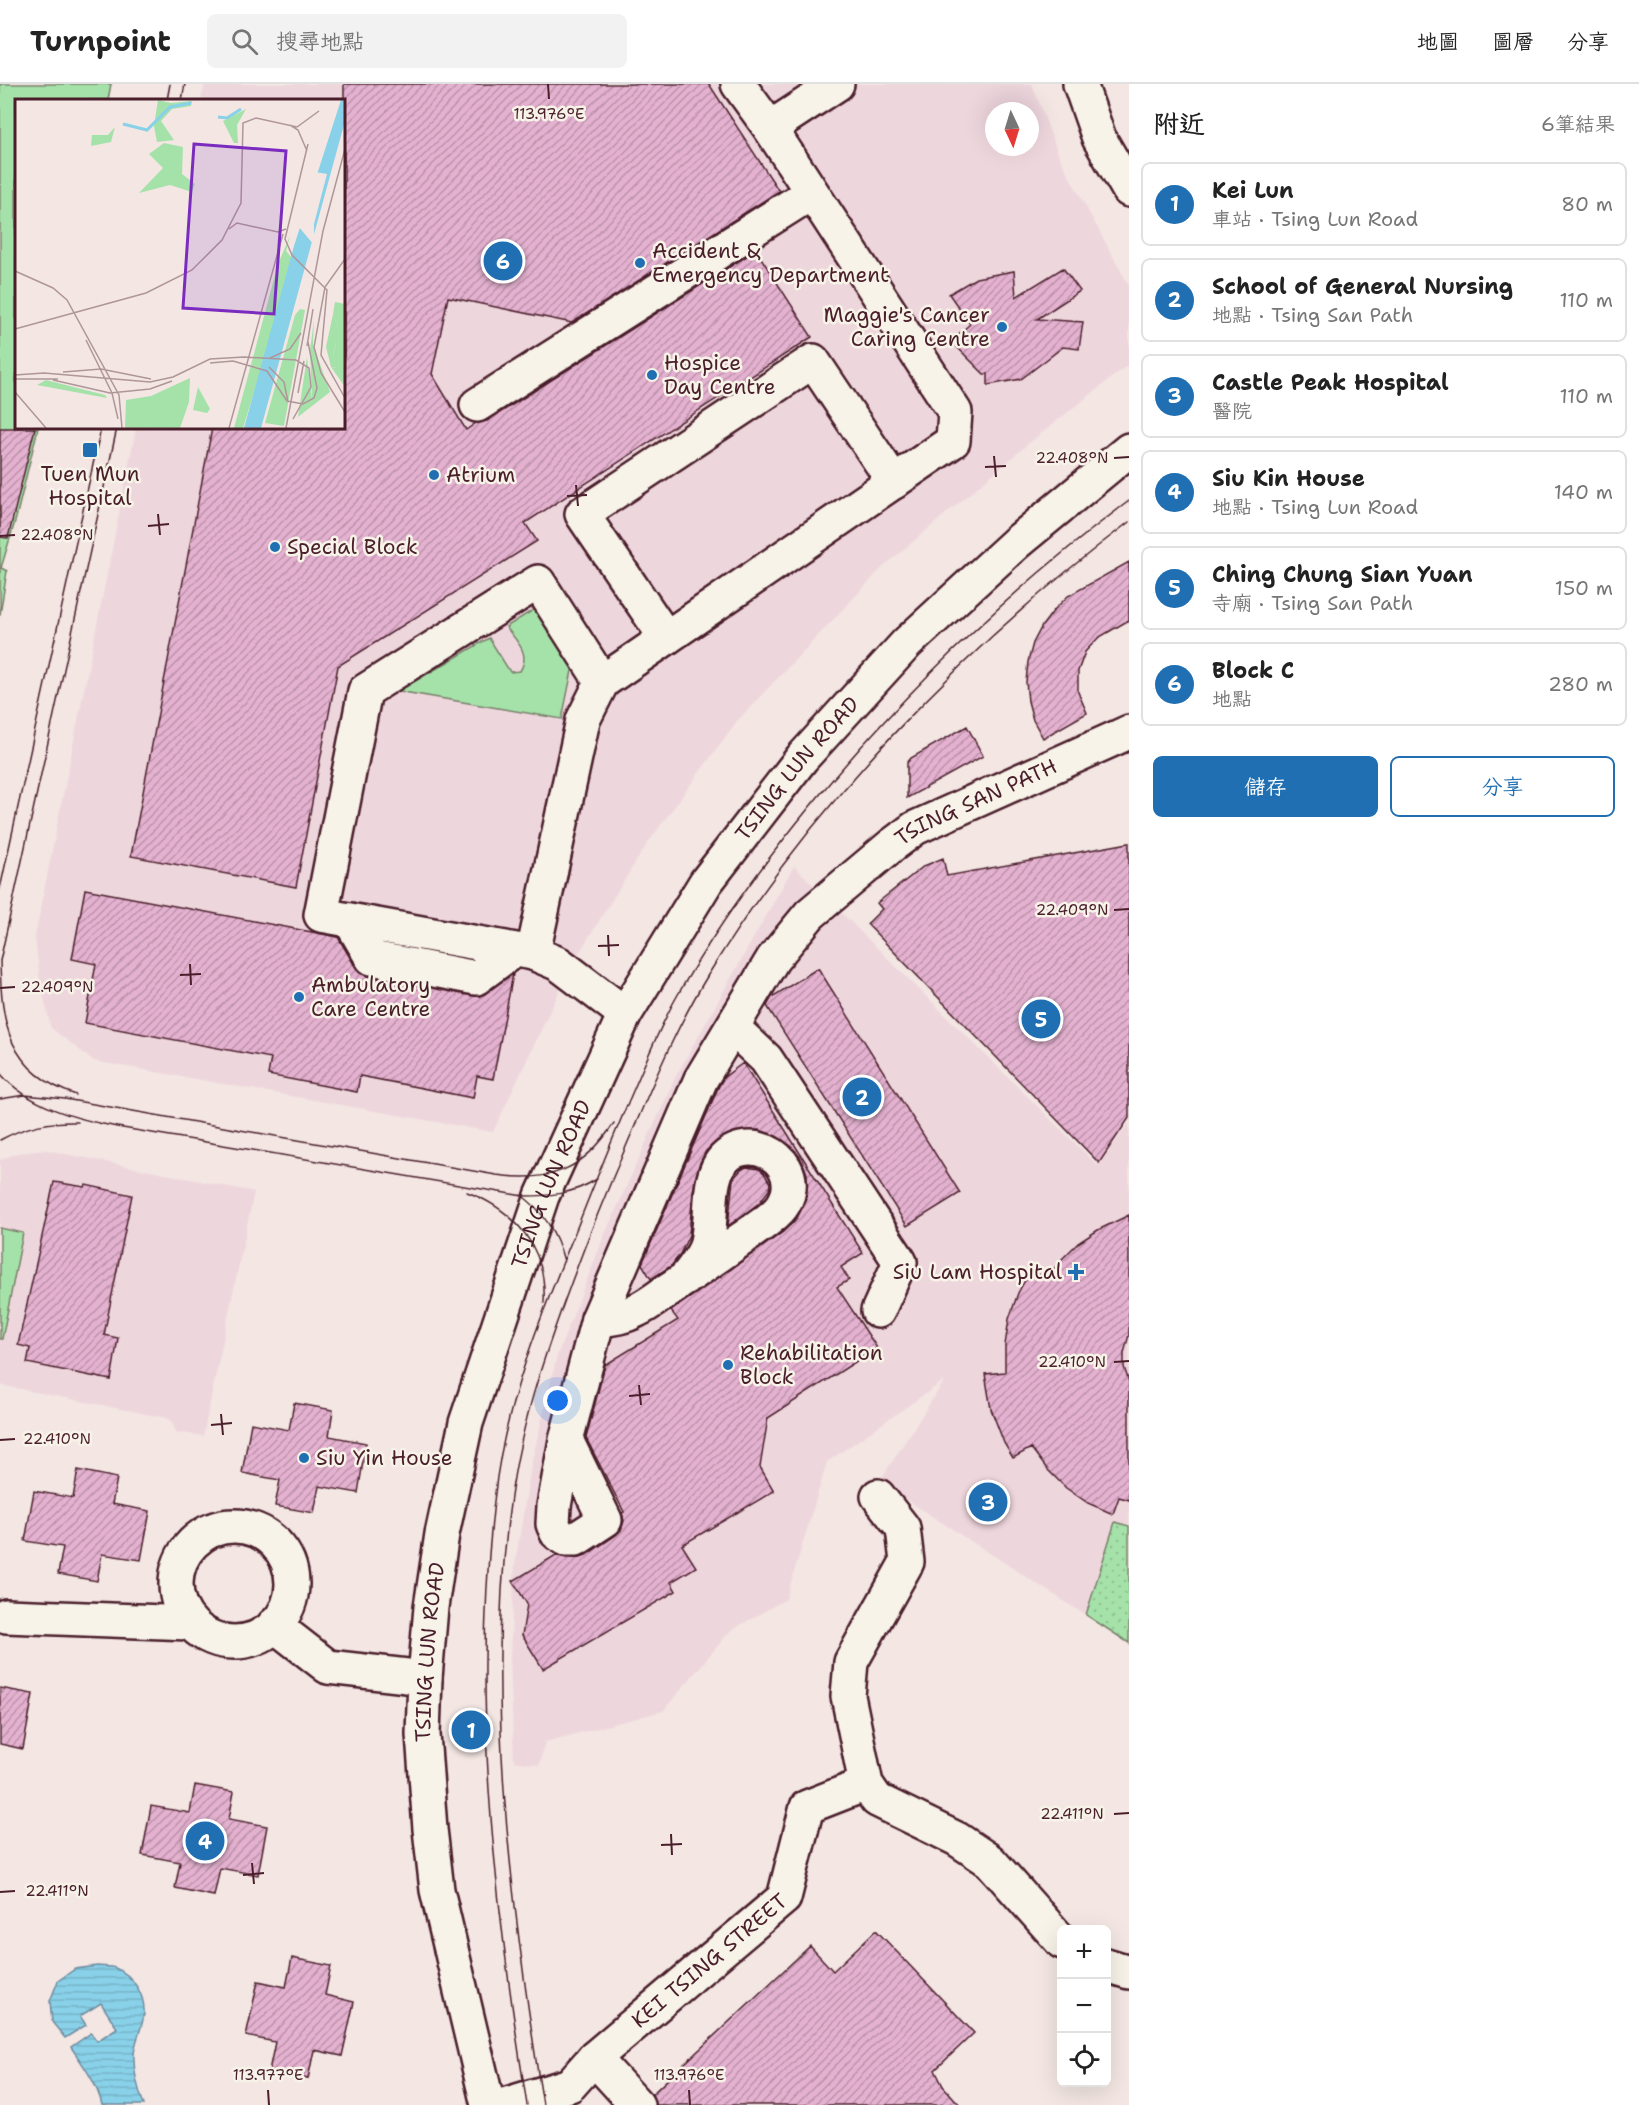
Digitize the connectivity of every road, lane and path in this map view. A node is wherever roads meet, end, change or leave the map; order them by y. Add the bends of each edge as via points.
1 (738, 84) edge
2 (837, 84) edge
3 (1080, 84) edge
4 (770, 128) junction
5 (1129, 190) edge
6 (811, 193) junction
7 (477, 405) dead end
8 (1129, 450) edge
9 (894, 482) junction
10 (666, 639) junction
11 (602, 682) junction
12 (1129, 732) edge
13 (524, 951) junction
14 (625, 1014) junction
15 (733, 1028) junction
16 (685, 1279) dead end
17 (878, 1311) dead end
18 (598, 1319) junction
19 (566, 1440) dead end
20 (878, 1496) dead end
21 (6, 1616) dead end
22 (190, 1623) junction
23 (274, 1625) junction
24 (425, 1677) junction
25 (866, 1784) junction
26 (1057, 1936) edge
27 (1111, 1966) edge
28 (1129, 1972) edge
29 (594, 2058) junction
30 (488, 2105) edge
31 (504, 2105) edge
32 (637, 2105) edge

1 - 4 street
2 - 4 street
3 - 5 street via 1099,138
4 - 6 street
6 - 7 street
6 - 9 street via 955,412 953,441
8 - 14 street, TSING LUN ROAD via 1016,543 907,643 802,758 706,882
9 - 10 street
9 - 10 street via 813,361 582,514
10 - 11 street
11 - 13 street via 583,720
11 - 13 street via 538,582 366,691 321,915
12 - 15 street, TSING SAN PATH via 915,828 810,914 773,959
13 - 14 street via 559,964
14 - 24 street, TSING LUN ROAD via 542,1196 466,1423 442,1534
15 - 17 street via 766,1059 900,1262
15 - 18 street, TSING SAN PATH via 701,1079
16 - 18 street via 637,1311
18 - 19 street, TSING SAN PATH
20 - 25 street via 903,1528 907,1563 851,1662 848,1696
21 - 22 street
22 - 23 street via 222,1641 259,1636
22 - 23 street via 180,1606 176,1587 178,1568 186,1551 217,1528 236,1526 255,1530 272,1540 291,1572 286,1610
23 - 24 street via 328,1667
24 - 30 street, TSING LUN ROAD via 423,1734 437,1890
25 - 26 street via 878,1800 957,1839 990,1861
25 - 29 street, KEI TSING STREET via 807,1807 784,1898
27 - 28 street
29 - 31 street, KEI TSING STREET via 570,2085
29 - 32 street

